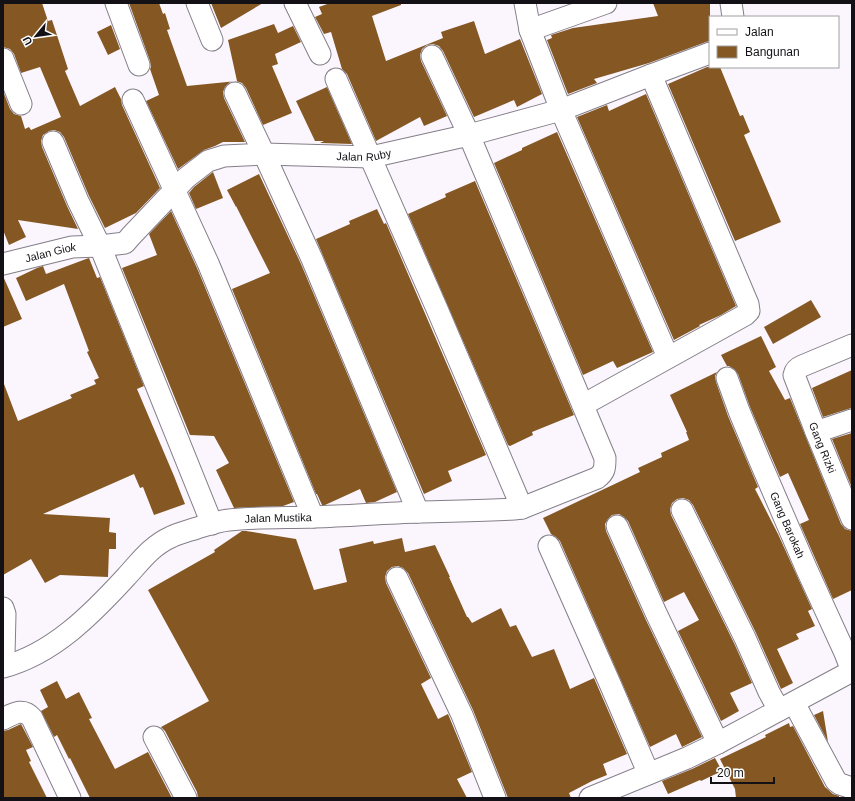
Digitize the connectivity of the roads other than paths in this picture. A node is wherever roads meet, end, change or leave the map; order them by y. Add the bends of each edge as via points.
1 (116, 3) edge
2 (197, 3) edge
3 (295, 3) edge
4 (526, 3) edge
5 (606, 3) edge
6 (731, 3) edge
7 (733, 16) edge
8 (530, 30) junction
9 (212, 40) dead end
10 (709, 53) edge
11 (320, 54) dead end
12 (432, 56) dead end
13 (3, 59) edge
14 (139, 65) dead end
15 (651, 75) junction
16 (336, 79) dead end
17 (235, 93) dead end
18 (133, 100) dead end
19 (21, 104) dead end
20 (561, 110) junction
21 (469, 135) junction
22 (53, 142) dead end
23 (264, 154) junction
24 (371, 157) junction
25 (175, 190) junction
26 (100, 246) junction
27 (3, 264) edge
28 (852, 345) edge
29 (668, 357) junction
30 (727, 378) dead end
31 (583, 405) junction
32 (852, 420) edge
33 (816, 432) junction
34 (522, 508) junction
35 (682, 510) dead end
36 (418, 512) junction
37 (313, 517) junction
38 (852, 519) edge
39 (212, 524) junction
40 (617, 526) dead end
41 (549, 546) dead end
42 (397, 578) dead end
43 (3, 608) edge
44 (4, 667) edge
45 (852, 671) edge
46 (787, 707) junction
47 (3, 719) edge
48 (154, 737) dead end
49 (718, 743) junction
50 (648, 774) junction
51 (852, 788) edge
52 (612, 794) edge
53 (70, 798) edge
54 (186, 798) edge
55 (495, 798) edge
56 (590, 798) edge

1 - 14 street
2 - 9 street
3 - 11 street
4 - 8 street
5 - 8 street
6 - 7 street
8 - 20 street
10 - 15 street, Jalan Ruby
12 - 21 street
13 - 19 street
15 - 20 street, Jalan Ruby
15 - 29 street via 749,306 749,311 745,315
16 - 24 street
17 - 23 street
18 - 25 street
20 - 21 street, Jalan Ruby
20 - 29 street
21 - 24 street, Jalan Ruby
21 - 31 street
22 - 26 street
23 - 24 street, Jalan Ruby
23 - 25 street, Jalan Ruby via 233,155 215,159 186,178
23 - 36 street via 312,259
24 - 34 street
25 - 26 street, Jalan Ruby via 125,243
25 - 37 street via 270,409
26 - 27 street, Jalan Giok via 72,247
26 - 39 street
28 - 33 street, Gang Rizki via 795,371 794,375
29 - 31 street
30 - 45 street, Gang Barokah via 759,459
31 - 34 street, Jalan Mustika via 605,458 602,474
32 - 33 street
33 - 38 street, Gang Rizki
34 - 36 street, Jalan Mustika
35 - 46 street via 769,692
36 - 37 street, Jalan Mustika
37 - 39 street, Jalan Mustika via 227,520
39 - 44 street, Jalan Mustika via 170,537 154,548 66,635 27,659
40 - 49 street
41 - 50 street
42 - 55 street via 462,715
43 - 44 street
45 - 46 street
46 - 49 street
46 - 51 street via 836,781
47 - 53 street via 16,713 29,714
48 - 54 street
49 - 50 street
50 - 52 street
52 - 56 street

